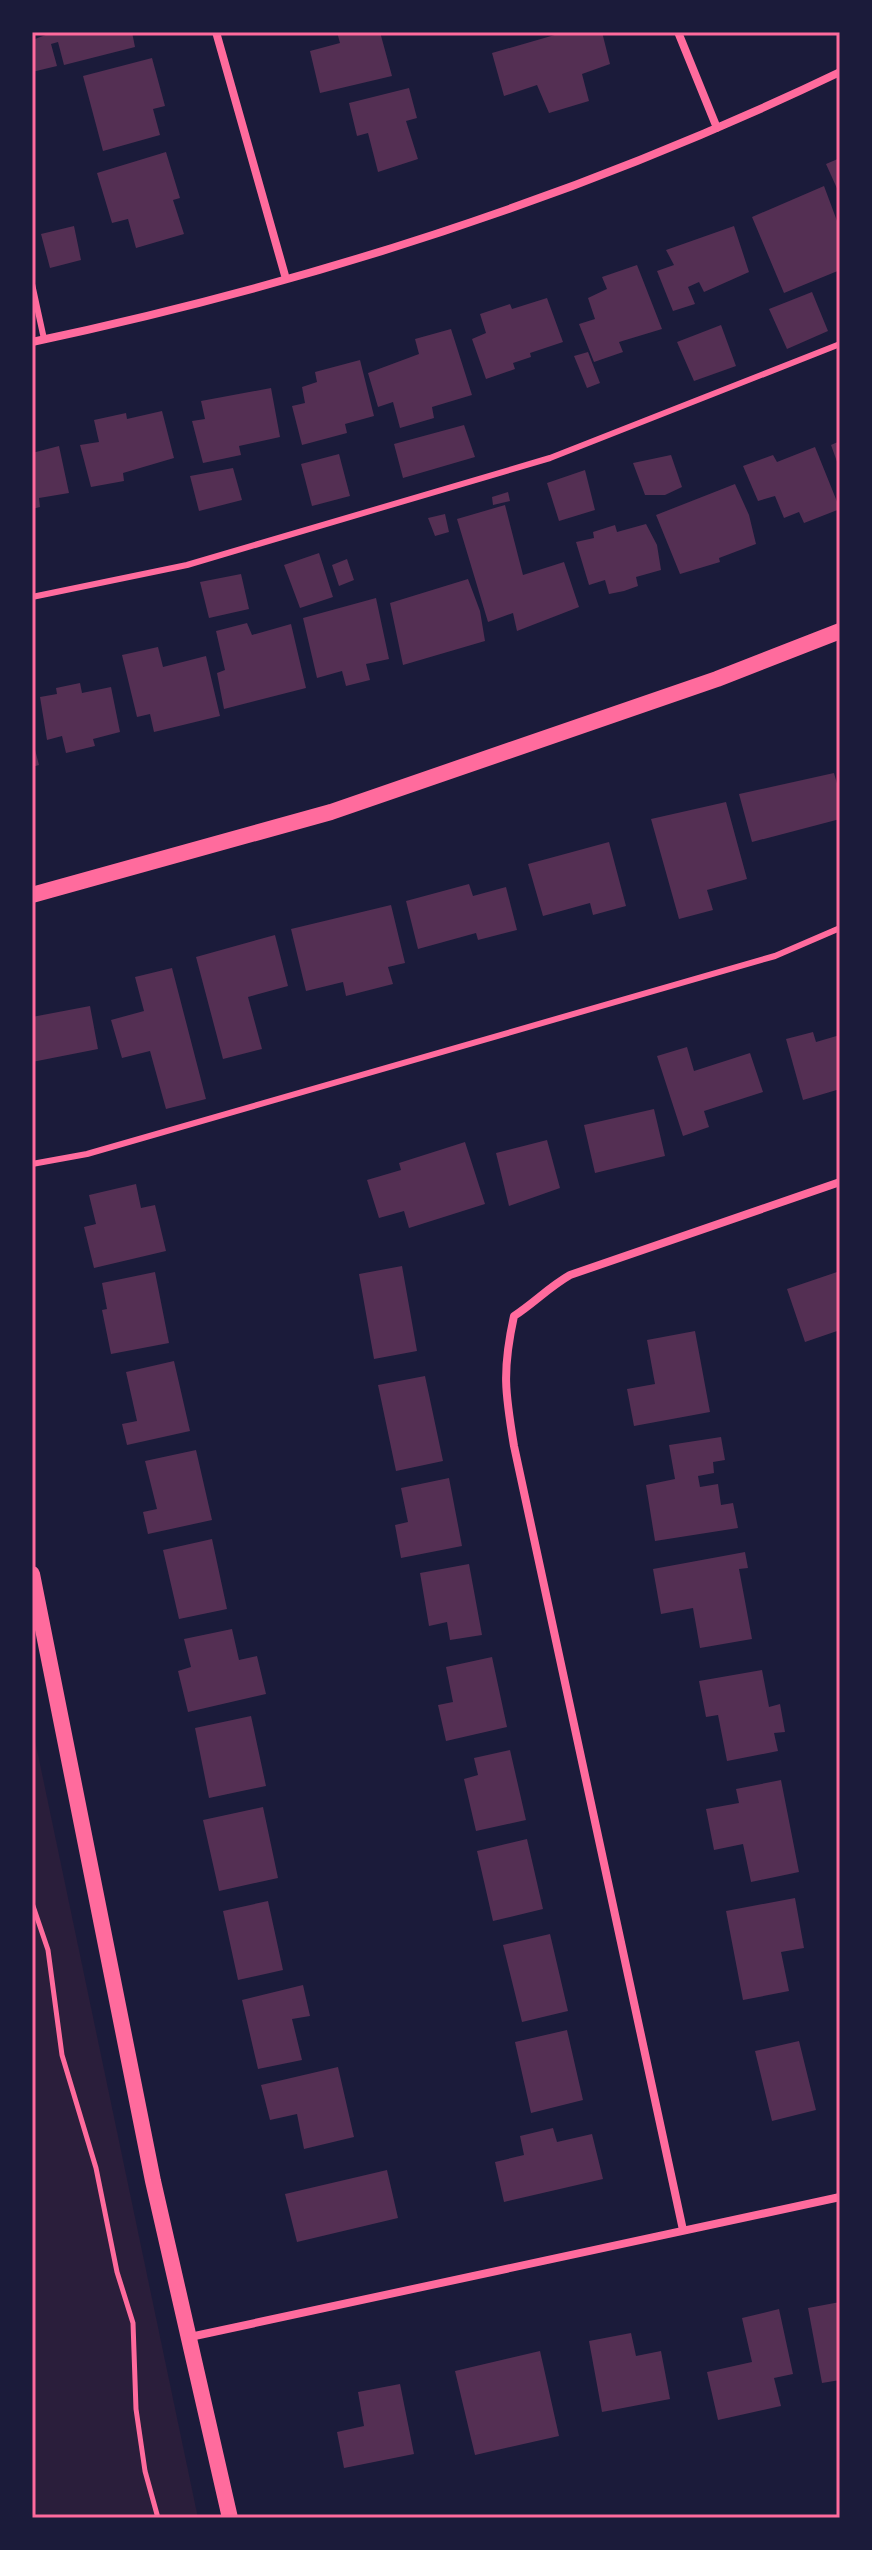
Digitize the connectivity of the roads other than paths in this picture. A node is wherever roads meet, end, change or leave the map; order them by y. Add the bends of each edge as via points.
1 (216, 32) edge
2 (678, 32) edge
3 (840, 72) edge
4 (717, 128) junction
5 (286, 279) junction
6 (32, 284) edge
7 (44, 339) junction
8 (32, 342) edge
9 (840, 344) edge
10 (32, 597) edge
11 (840, 631) edge
12 (32, 895) edge
13 (840, 928) edge
14 (32, 1164) edge
15 (840, 1182) edge
16 (32, 1574) edge
17 (840, 2197) edge
18 (683, 2230) junction
19 (190, 2337) junction
20 (230, 2518) edge

1 - 5 street
2 - 4 street
3 - 4 street
4 - 5 street via 507,210
5 - 7 street
6 - 7 lane
7 - 8 street
9 - 10 lane via 550,458 187,565
11 - 12 main road via 717,679 317,816
13 - 14 lane via 775,956 87,1154
15 - 18 street via 570,1275 544,1290 514,1316 503,1381
16 - 19 main road via 153,2181
17 - 18 street
18 - 19 street
19 - 20 main road

